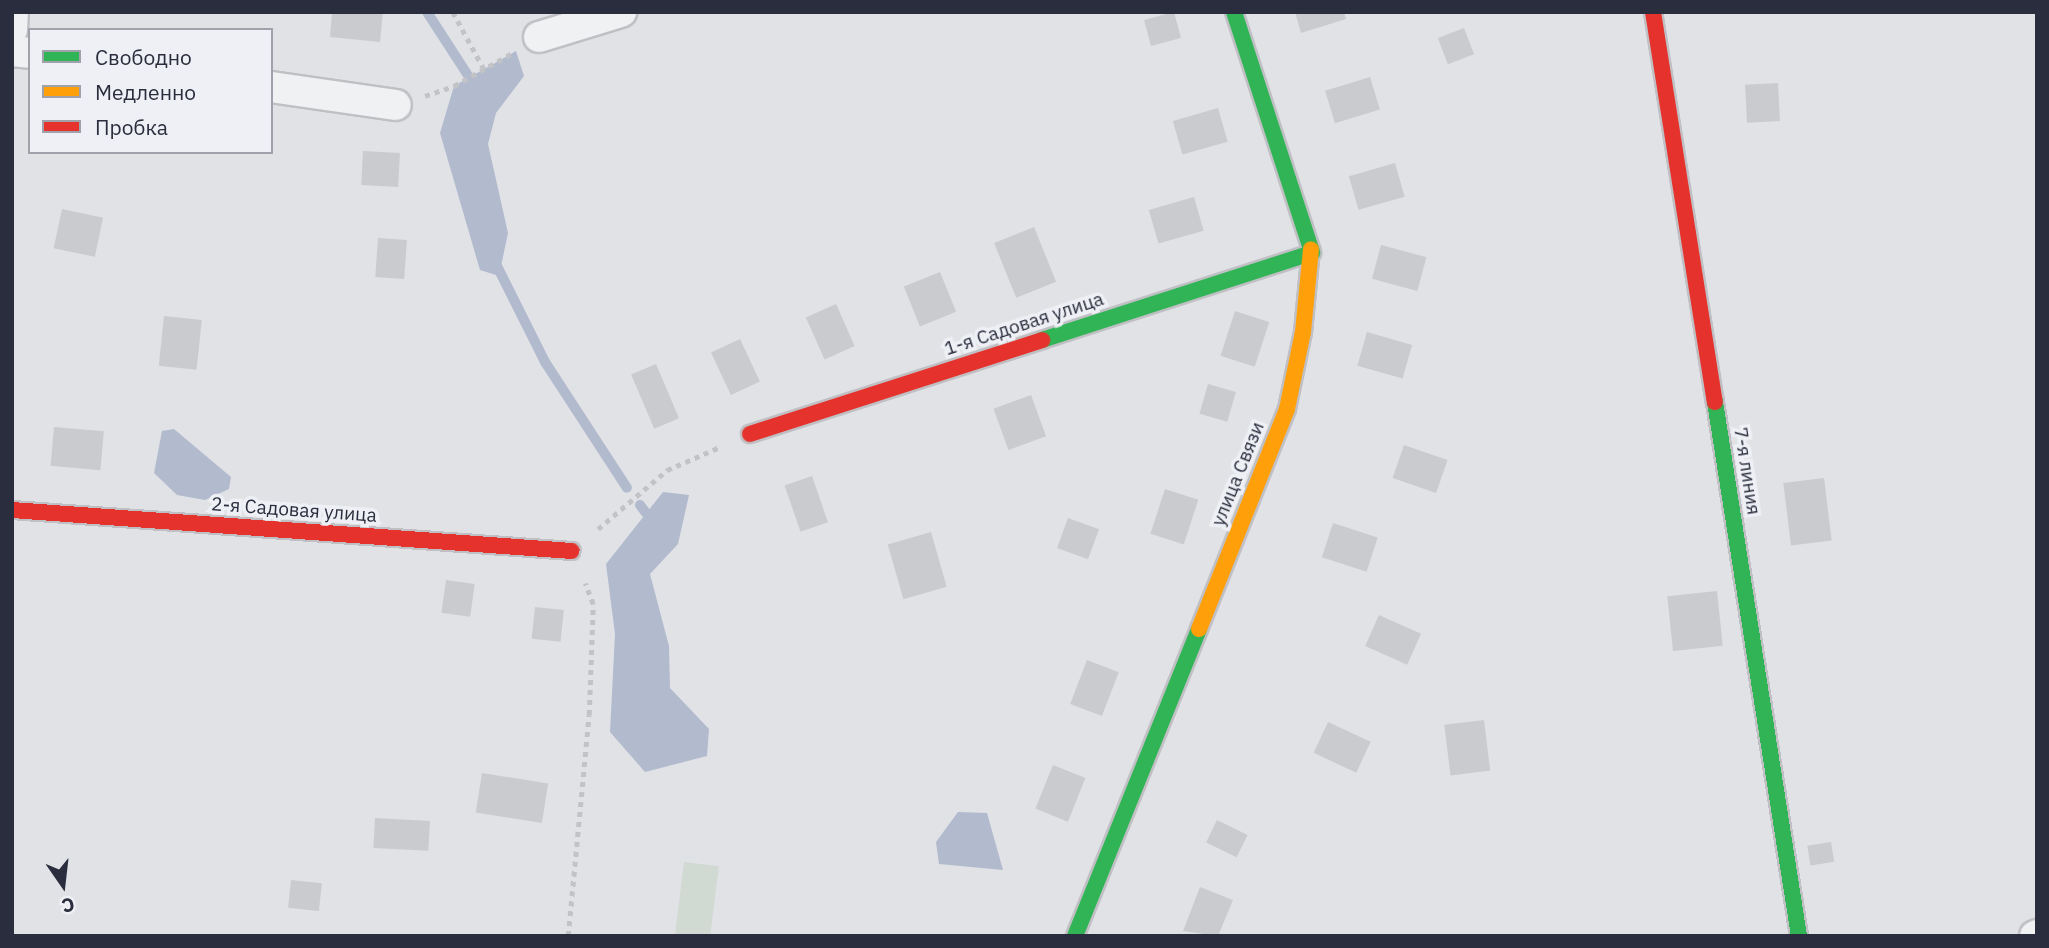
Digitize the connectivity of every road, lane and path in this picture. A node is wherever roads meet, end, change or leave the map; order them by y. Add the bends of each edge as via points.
1 (13, 12) edge
2 (453, 12) edge
3 (621, 12) edge
4 (1234, 12) edge
5 (1653, 12) edge
6 (12, 30) edge
7 (539, 37) joint
8 (484, 69) junction
9 (273, 87) edge
10 (396, 105) joint
11 (1312, 253) junction
12 (750, 434) joint
13 (12, 510) edge
14 (572, 551) junction
15 (568, 936) edge
16 (1075, 936) edge
17 (1799, 936) edge

1 - 6 street
2 - 8 path
3 - 7 street
4 - 11 street, улица Связи
5 - 17 street, 7-я линия
7 - 8 path
8 - 10 path via 454,86
9 - 10 street
11 - 12 street, 1-я Садовая улица
11 - 16 street, улица Связи via 1287,410
12 - 14 path via 667,470
13 - 14 street, 2-я Садовая улица
14 - 15 path via 593,604 583,802

